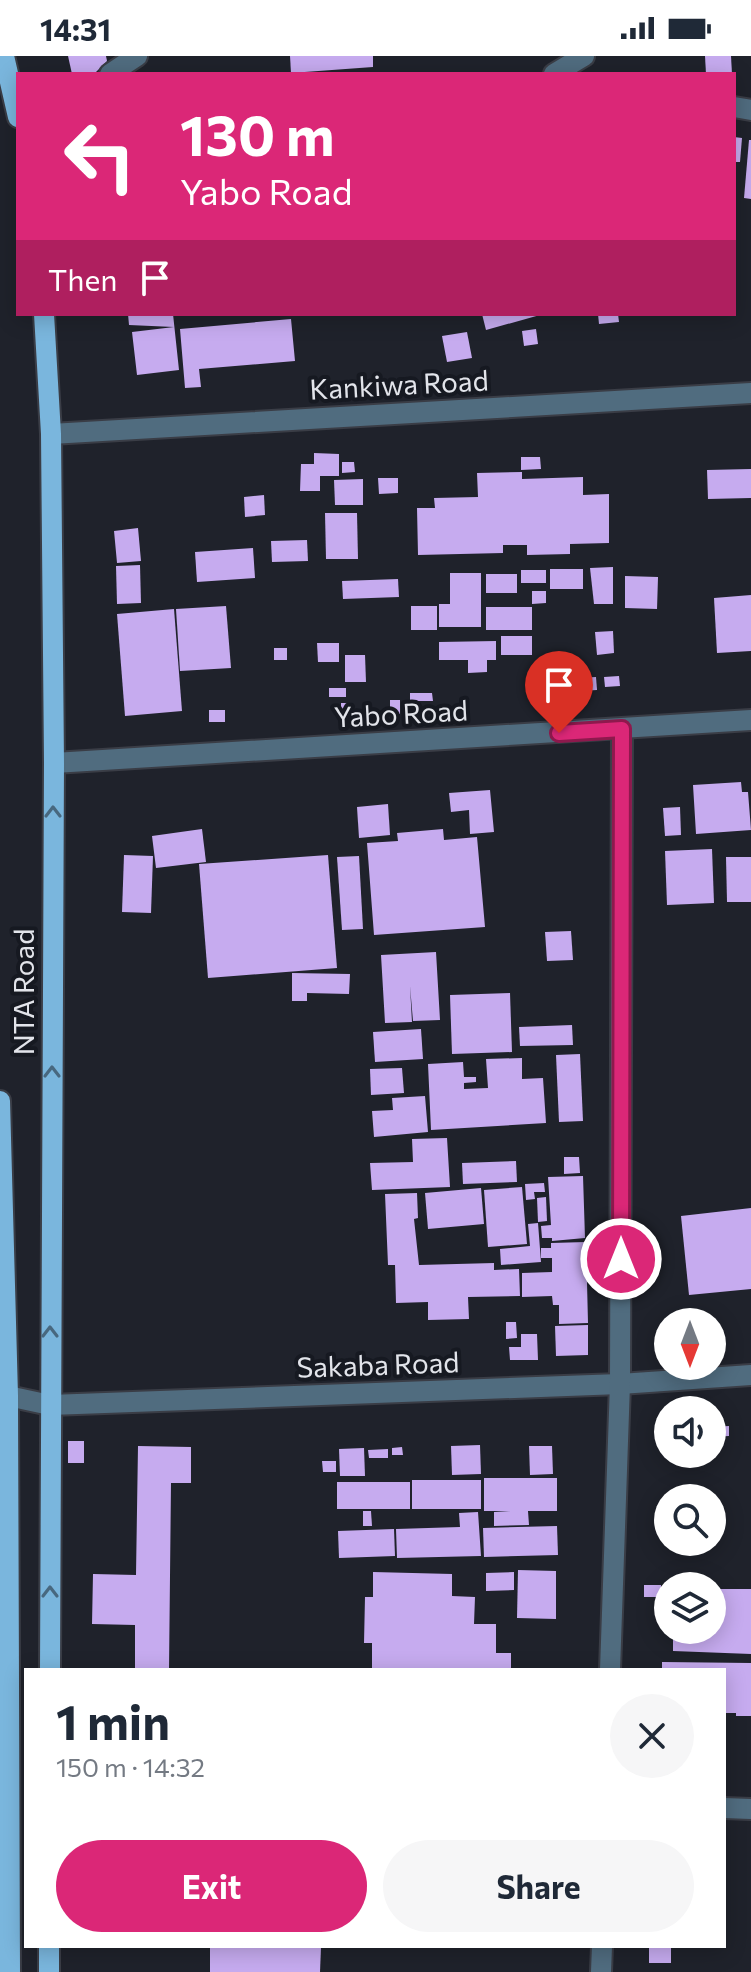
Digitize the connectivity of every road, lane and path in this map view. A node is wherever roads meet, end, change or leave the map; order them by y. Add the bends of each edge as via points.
1 (4, 56) edge
2 (137, 56) edge
3 (584, 56) edge
4 (113, 72) edge
5 (557, 72) edge
6 (16, 108) edge
7 (44, 316) edge
8 (751, 393) edge
9 (51, 434) junction
10 (751, 720) edge
11 (622, 729) junction
12 (54, 763) junction
13 (0, 1101) edge
14 (751, 1375) edge
15 (620, 1384) junction
16 (8, 1396) junction
17 (50, 1405) junction
18 (50, 1668) edge
19 (610, 1668) edge
20 (726, 1808) edge
21 (751, 1809) edge
22 (49, 1948) edge
23 (602, 1948) edge
24 (10, 1972) edge
25 (49, 1972) edge
26 (601, 1972) edge

1 - 6 main road
2 - 4 street
3 - 5 street
7 - 9 main road, NTA Road
8 - 9 street, Kankiwa Road
9 - 12 main road, NTA Road
10 - 11 street, Yabo Road
11 - 12 street, Yabo Road
11 - 15 street
17 -> 12 main road, NTA Road
13 - 16 main road
14 - 15 street, Sakaba Road
15 - 17 street, Sakaba Road
15 - 19 street
16 - 17 street, Sakaba Road
16 - 24 main road
18 -> 17 main road, NTA Road
20 - 21 street
22 - 25 main road
23 - 26 street

